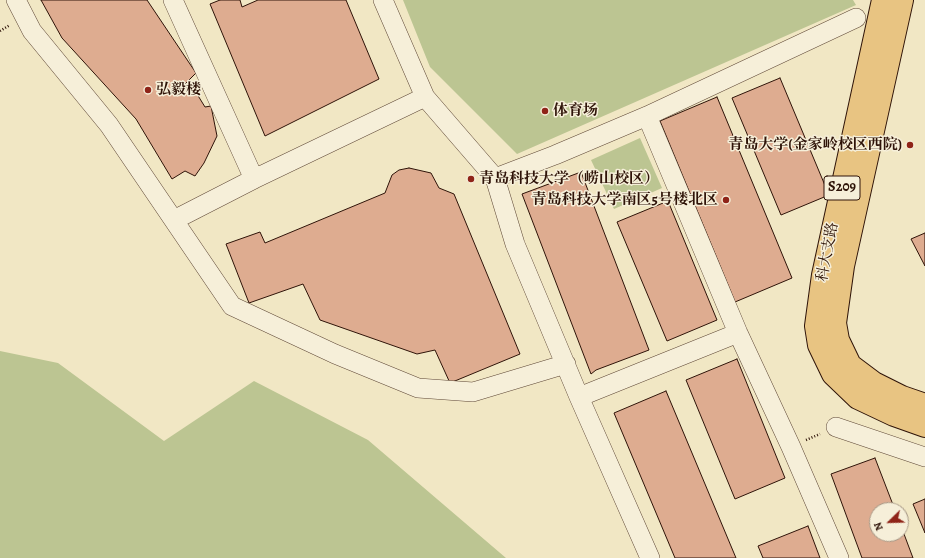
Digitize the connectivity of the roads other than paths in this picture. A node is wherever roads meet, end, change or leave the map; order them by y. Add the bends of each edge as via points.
1 (16, 0) edge
2 (173, 0) edge
3 (383, 0) edge
4 (883, 0) edge
5 (902, 0) edge
6 (856, 18) dead end
7 (425, 98) junction
8 (647, 116) junction
9 (495, 178) junction
10 (254, 179) junction
11 (174, 220) junction
12 (738, 333) junction
13 (566, 364) junction
14 (579, 397) junction
15 (925, 405) edge
16 (925, 426) edge
17 (836, 427) road end
18 (925, 457) edge
19 (650, 558) edge
20 (839, 558) edge

1 - 11 street via 32,32 109,125
2 - 10 street
3 - 7 street
4 - 16 main road, 科大支路 / S209 via 823,275 816,326 819,345 833,374 858,398 894,416
5 - 15 main road, 科大支路 / S209 via 843,266 835,324 838,340 850,365 874,383
6 - 8 street
7 - 9 street
7 - 10 street
8 - 9 street
8 - 12 street
9 - 13 street via 515,244
10 - 11 street
11 - 13 street via 232,306 335,354 418,388 473,392
12 - 14 street
12 - 20 street via 791,446
13 - 14 street
14 - 19 street
17 - 18 street

